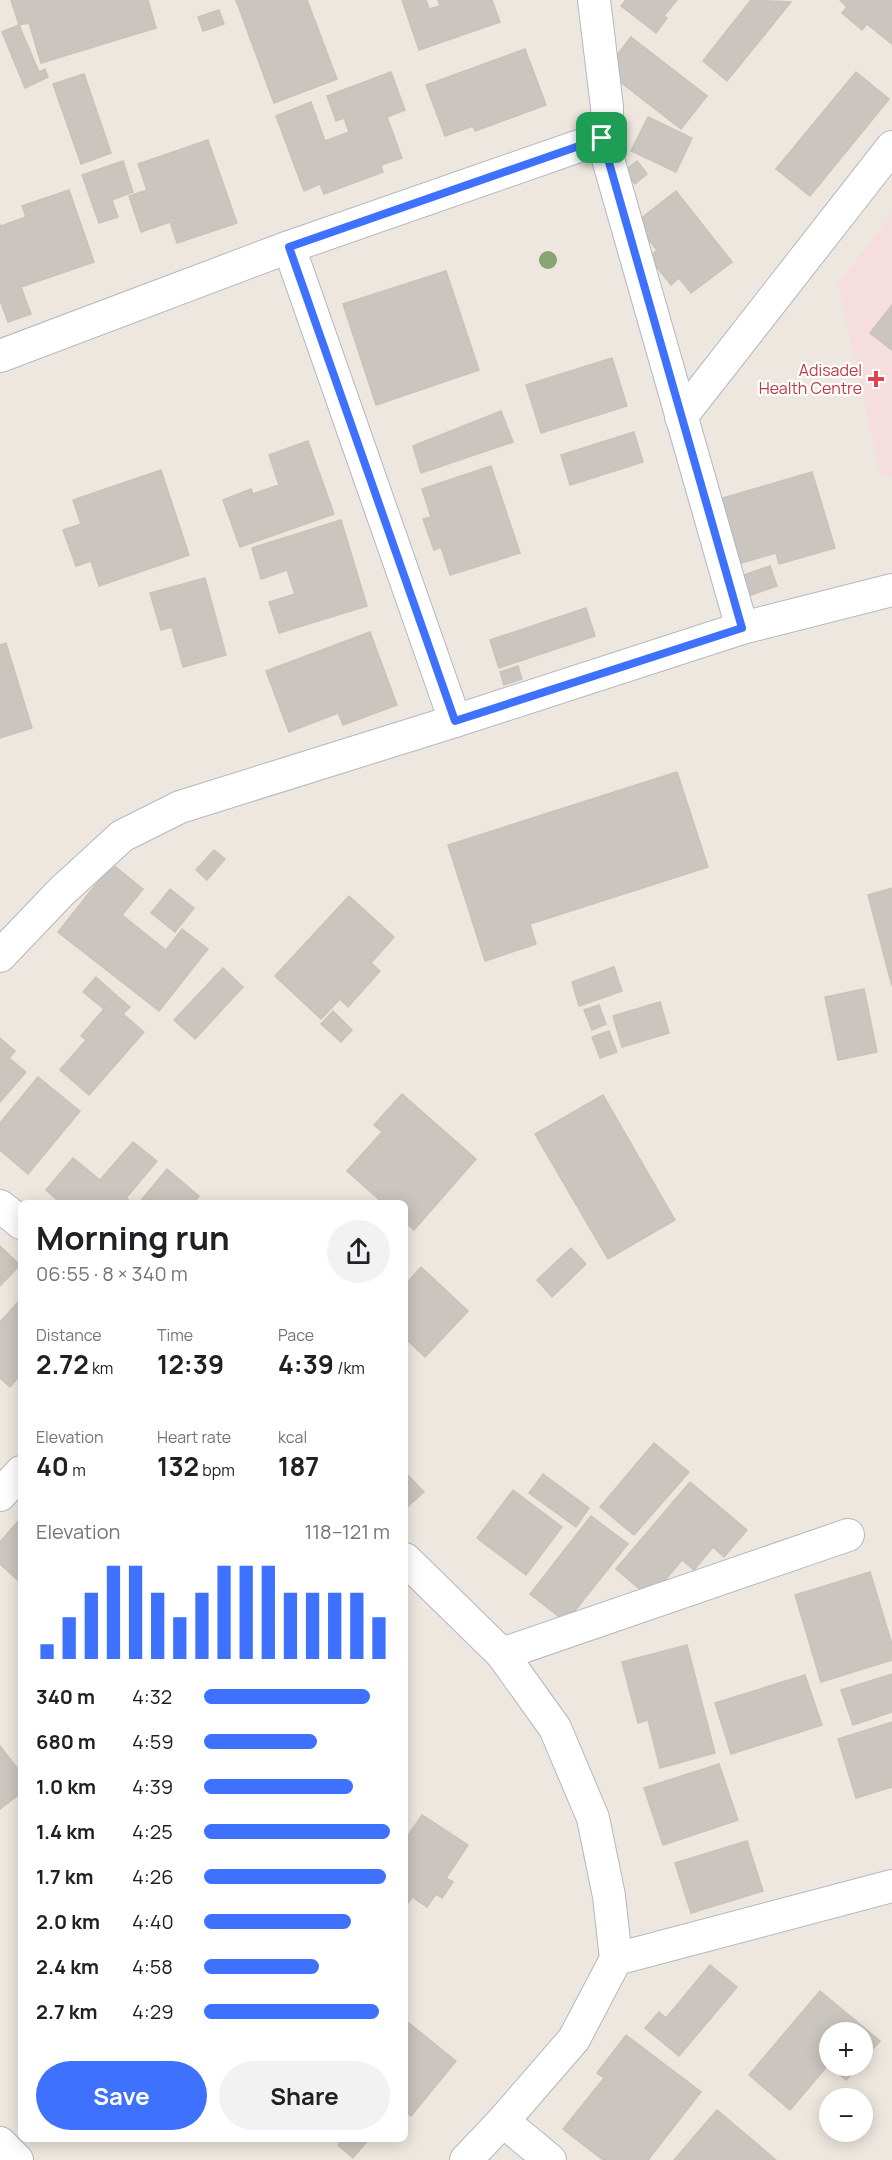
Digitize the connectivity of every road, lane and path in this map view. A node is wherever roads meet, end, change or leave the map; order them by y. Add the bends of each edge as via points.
1 (593, 0) edge
2 (602, 138) junction
3 (892, 147) edge
4 (289, 247) junction
5 (0, 356) edge
6 (681, 417) junction
7 (892, 590) edge
8 (742, 628) junction
9 (455, 721) junction
10 (0, 956) edge
11 (0, 1206) edge
12 (18, 1221) edge
13 (18, 1475) edge
14 (0, 1495) edge
15 (848, 1535) dead end
16 (408, 1562) edge
17 (502, 1654) junction
18 (887, 1895) edge
19 (616, 1959) junction
20 (503, 2121) junction
21 (0, 2143) edge
22 (17, 2160) edge
23 (466, 2160) edge
24 (550, 2160) edge

1 - 2 street via 607,106
2 - 4 street
2 - 6 street
3 - 6 street
4 - 5 street
4 - 9 street
6 - 8 street
7 - 8 street
8 - 9 street
9 - 10 street via 180,807 122,836
11 - 12 street
13 - 14 street
15 - 17 street
16 - 17 street
17 - 19 street via 555,1728 593,1818 609,1896
18 - 19 street
19 - 20 street via 574,2039
20 - 23 street
20 - 24 street
21 - 22 street

